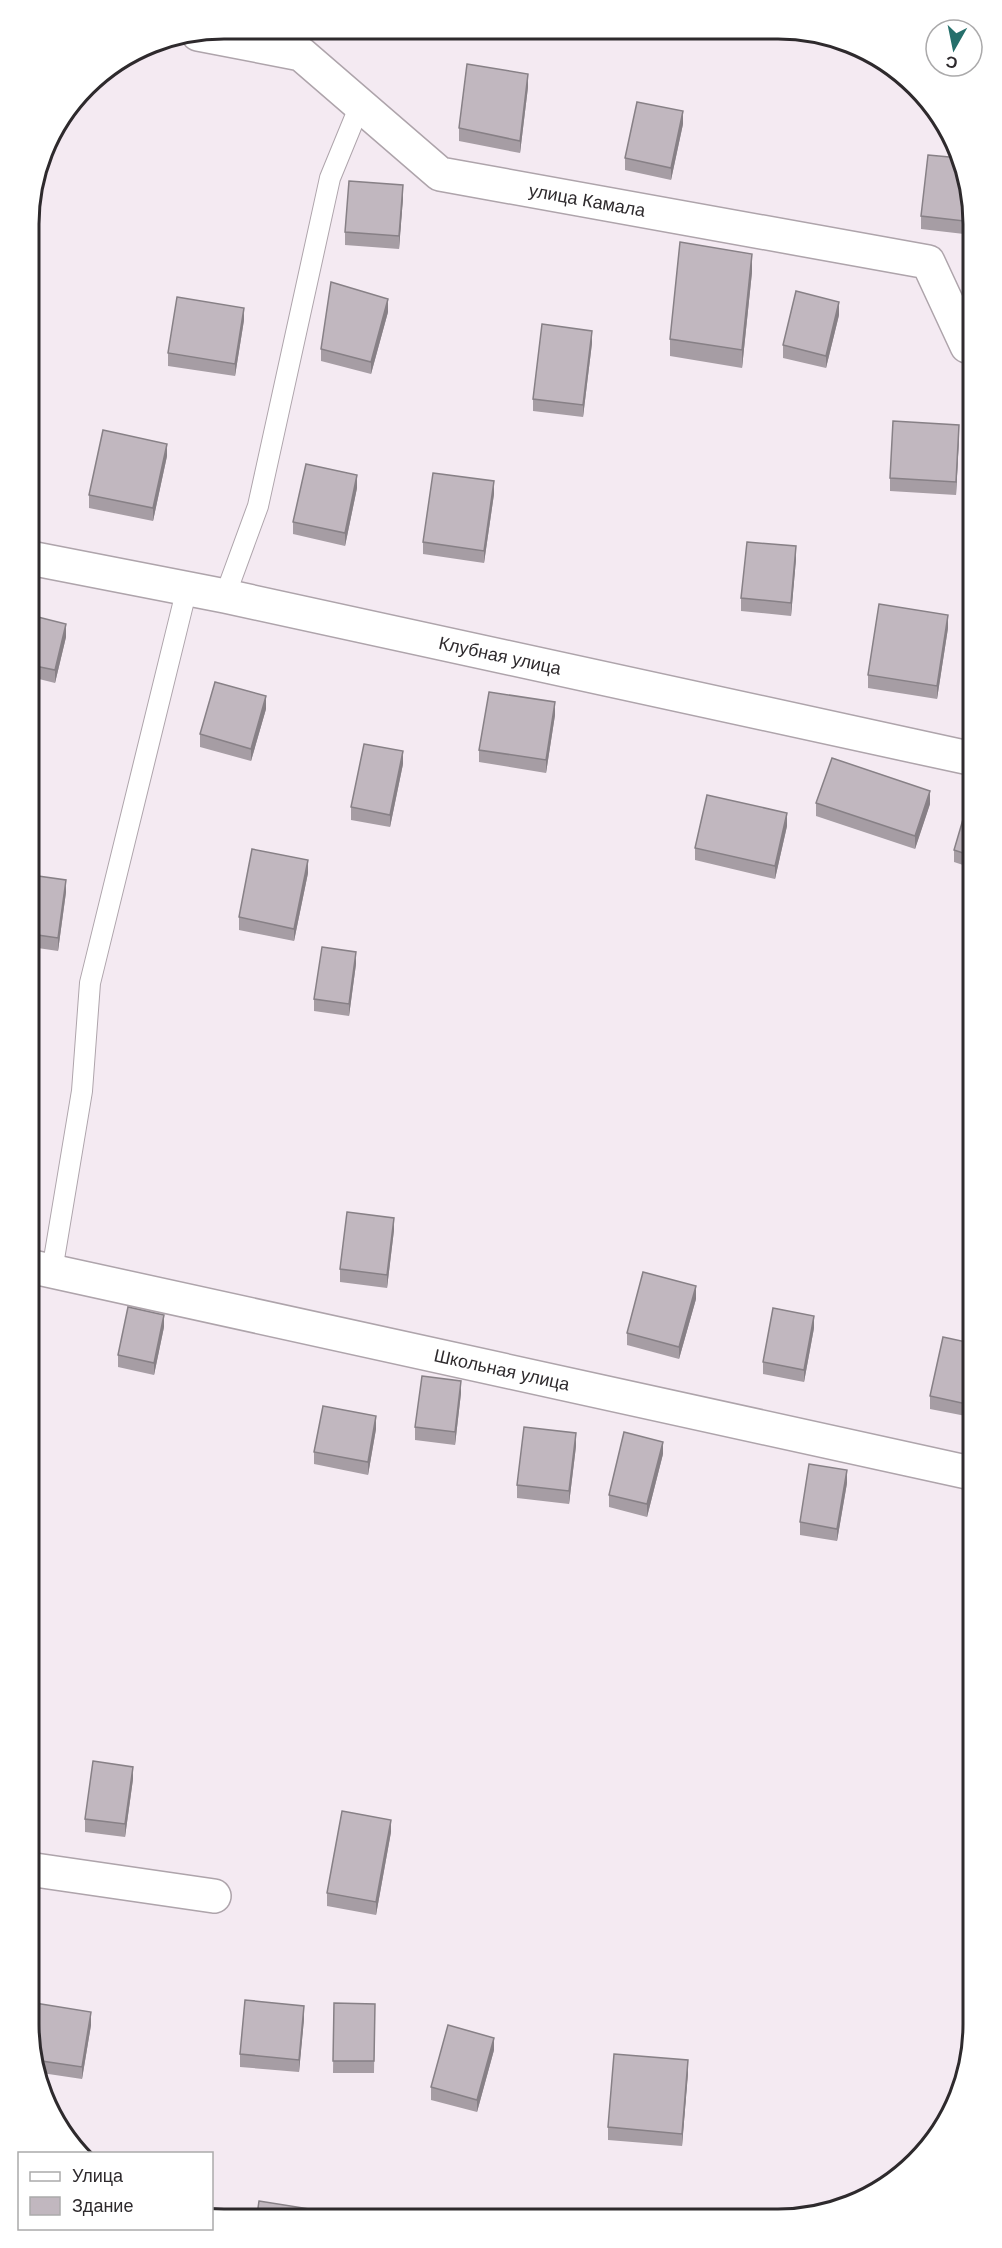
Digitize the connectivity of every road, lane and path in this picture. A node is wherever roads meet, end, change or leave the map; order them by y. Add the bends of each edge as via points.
1 (224, 39) edge
2 (360, 105) junction
3 (963, 337) edge
4 (39, 560) edge
5 (187, 588) junction
6 (225, 596) junction
7 (963, 757) edge
8 (42, 1269) edge
9 (963, 1471) edge
10 (39, 1871) edge
11 (214, 1896) dead end

1 - 2 street, улица Камала via 301,54
2 - 3 street, улица Камала via 440,174 928,262
2 - 6 lane via 330,178 258,506
4 - 5 street, Клубная улица
5 - 6 street, Клубная улица
5 - 8 lane via 90,983 82,1091
6 - 7 street, Клубная улица
8 - 9 street, Школьная улица
10 - 11 street

